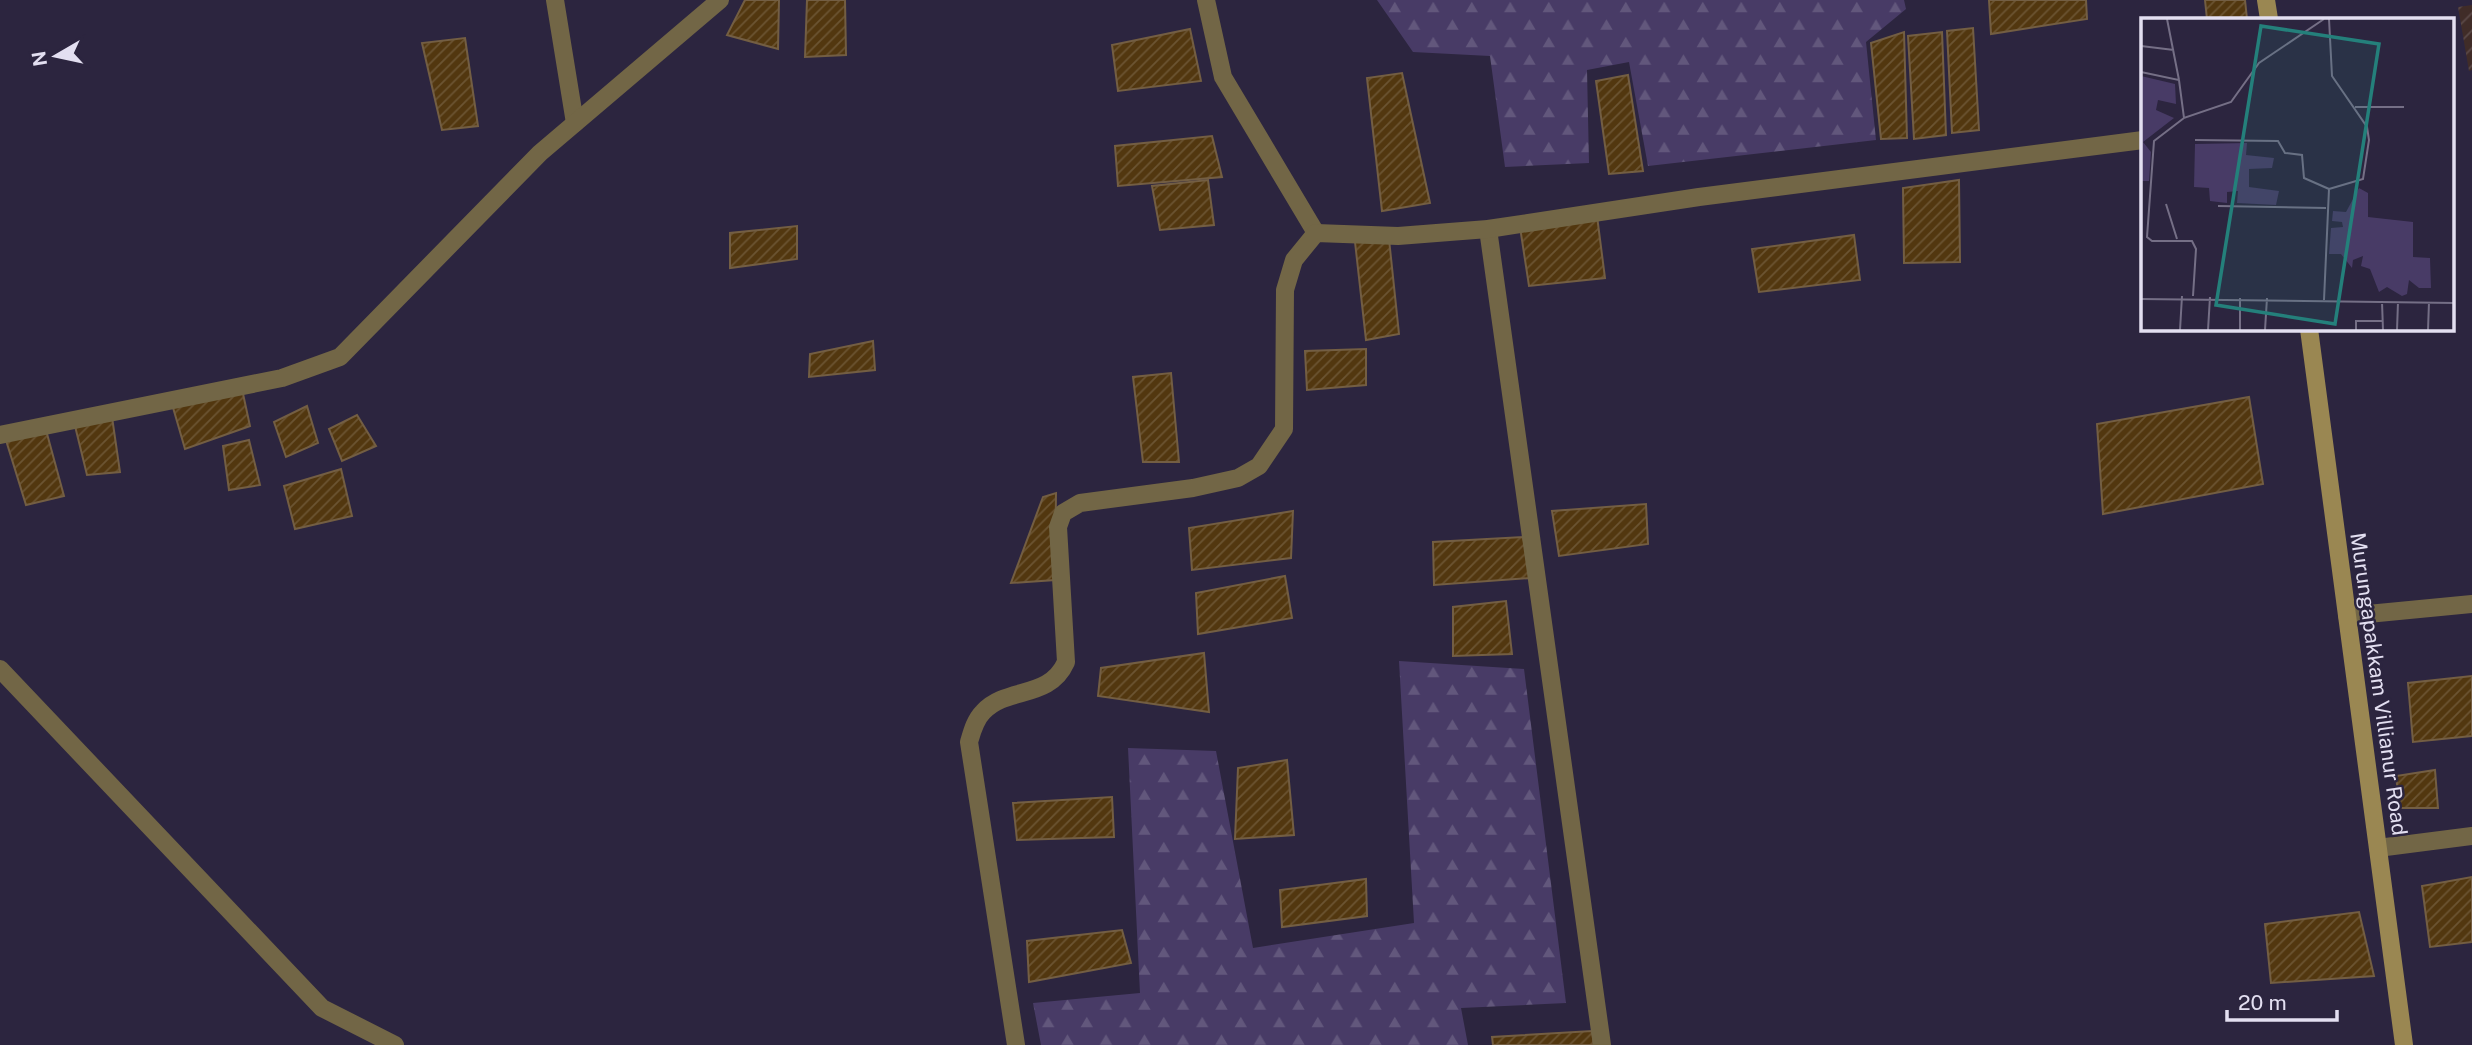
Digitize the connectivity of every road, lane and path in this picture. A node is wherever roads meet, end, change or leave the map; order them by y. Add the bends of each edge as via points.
1 (555, 0) edge
2 (720, 0) edge
3 (1206, 0) edge
4 (2266, 0) edge
5 (2269, 18) edge
6 (575, 123) junction
7 (2141, 140) edge
8 (1488, 229) junction
9 (1316, 233) junction
10 (2309, 331) edge
11 (0, 435) edge
12 (2472, 604) edge
13 (2347, 616) junction
14 (0, 669) edge
15 (2472, 836) edge
16 (2378, 848) junction
17 (395, 1045) edge
18 (1016, 1045) edge
19 (1602, 1045) edge
20 (2404, 1045) edge

1 - 6 street
2 - 6 street
3 - 9 street via 1223,77
4 - 5 main road
6 - 11 street via 340,356 282,378
7 - 8 street
8 - 9 street via 1398,236
8 - 19 street
9 - 18 street via 1294,260 1285,290 1284,429 1259,466 1238,478 1080,503 1063,513 1059,527 1066,662 1051,683 999,701 983,711 975,724 969,742
10 - 13 main road, Murungapakkam Villianur Road
12 - 13 street
13 - 16 main road, Murungapakkam Villianur Road
14 - 17 street via 322,1008
15 - 16 street
16 - 20 main road, Murungapakkam Villianur Road

